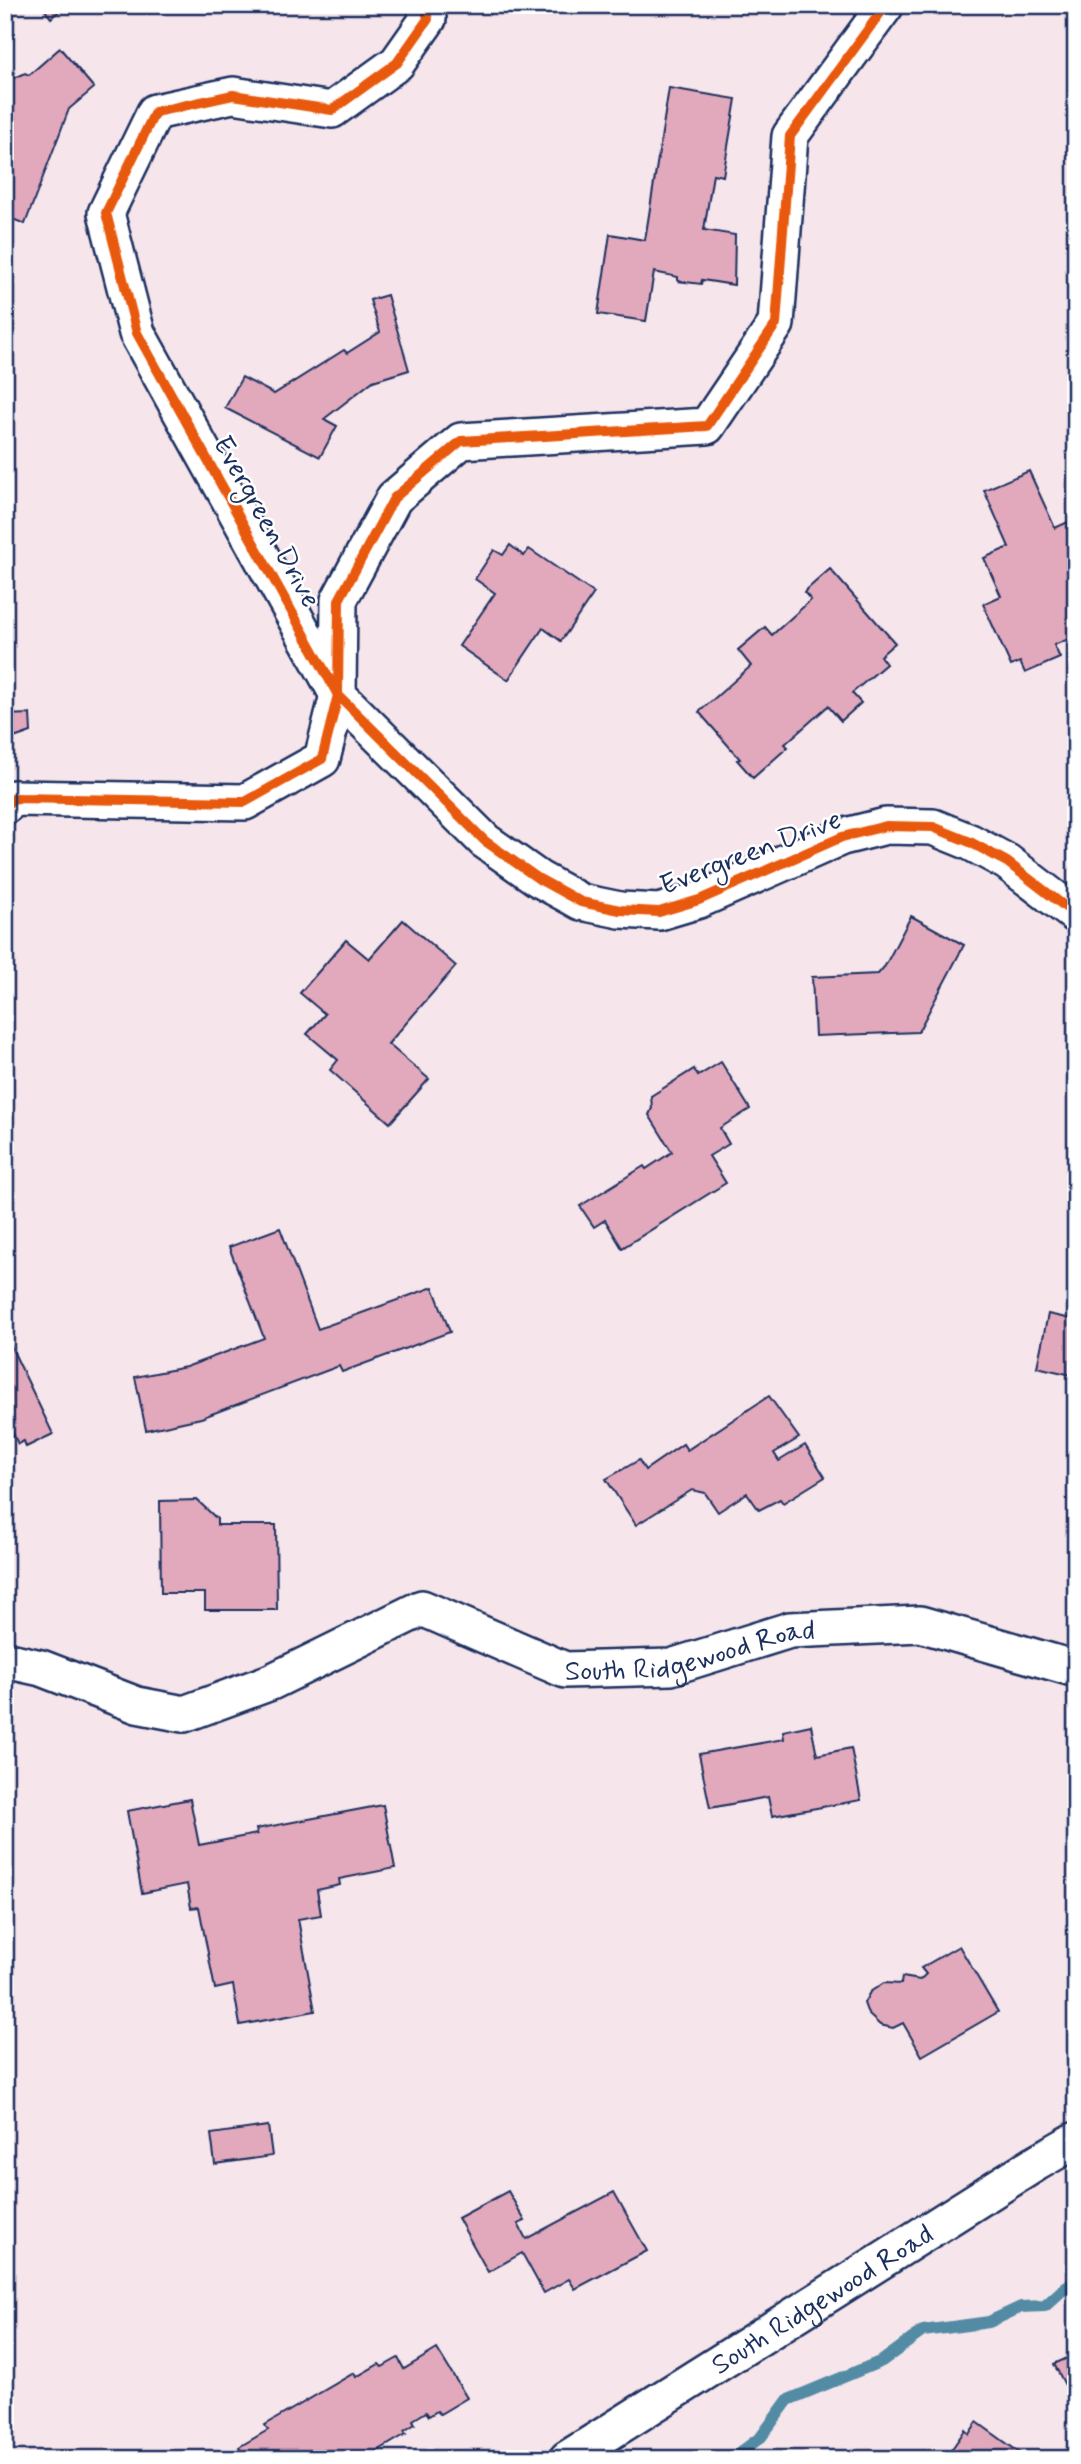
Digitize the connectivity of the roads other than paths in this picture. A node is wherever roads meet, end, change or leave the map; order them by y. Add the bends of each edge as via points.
1 (425, 5) edge
2 (886, 5) edge
3 (338, 695) junction
4 (5, 806) edge
5 (1076, 915) edge
6 (5, 1660) edge
7 (1076, 1669) edge
8 (1076, 2140) edge
9 (566, 2459) edge

1 - 3 street, Evergreen Drive via 428,19 397,63 332,110 233,95 155,112 106,213 137,334
2 - 3 street via 790,136 776,324 706,426 461,441 394,498 339,600
3 - 4 street via 322,759 246,802 14,799
3 - 5 street, Evergreen Drive via 485,841 581,902 659,912 699,900 842,836 886,826 933,827 1007,862
6 - 7 street, South Ridgewood Road via 41,1668 137,1705 184,1714 271,1682 422,1608 565,1670 671,1667 790,1630 920,1624
8 - 9 street, South Ridgewood Road

